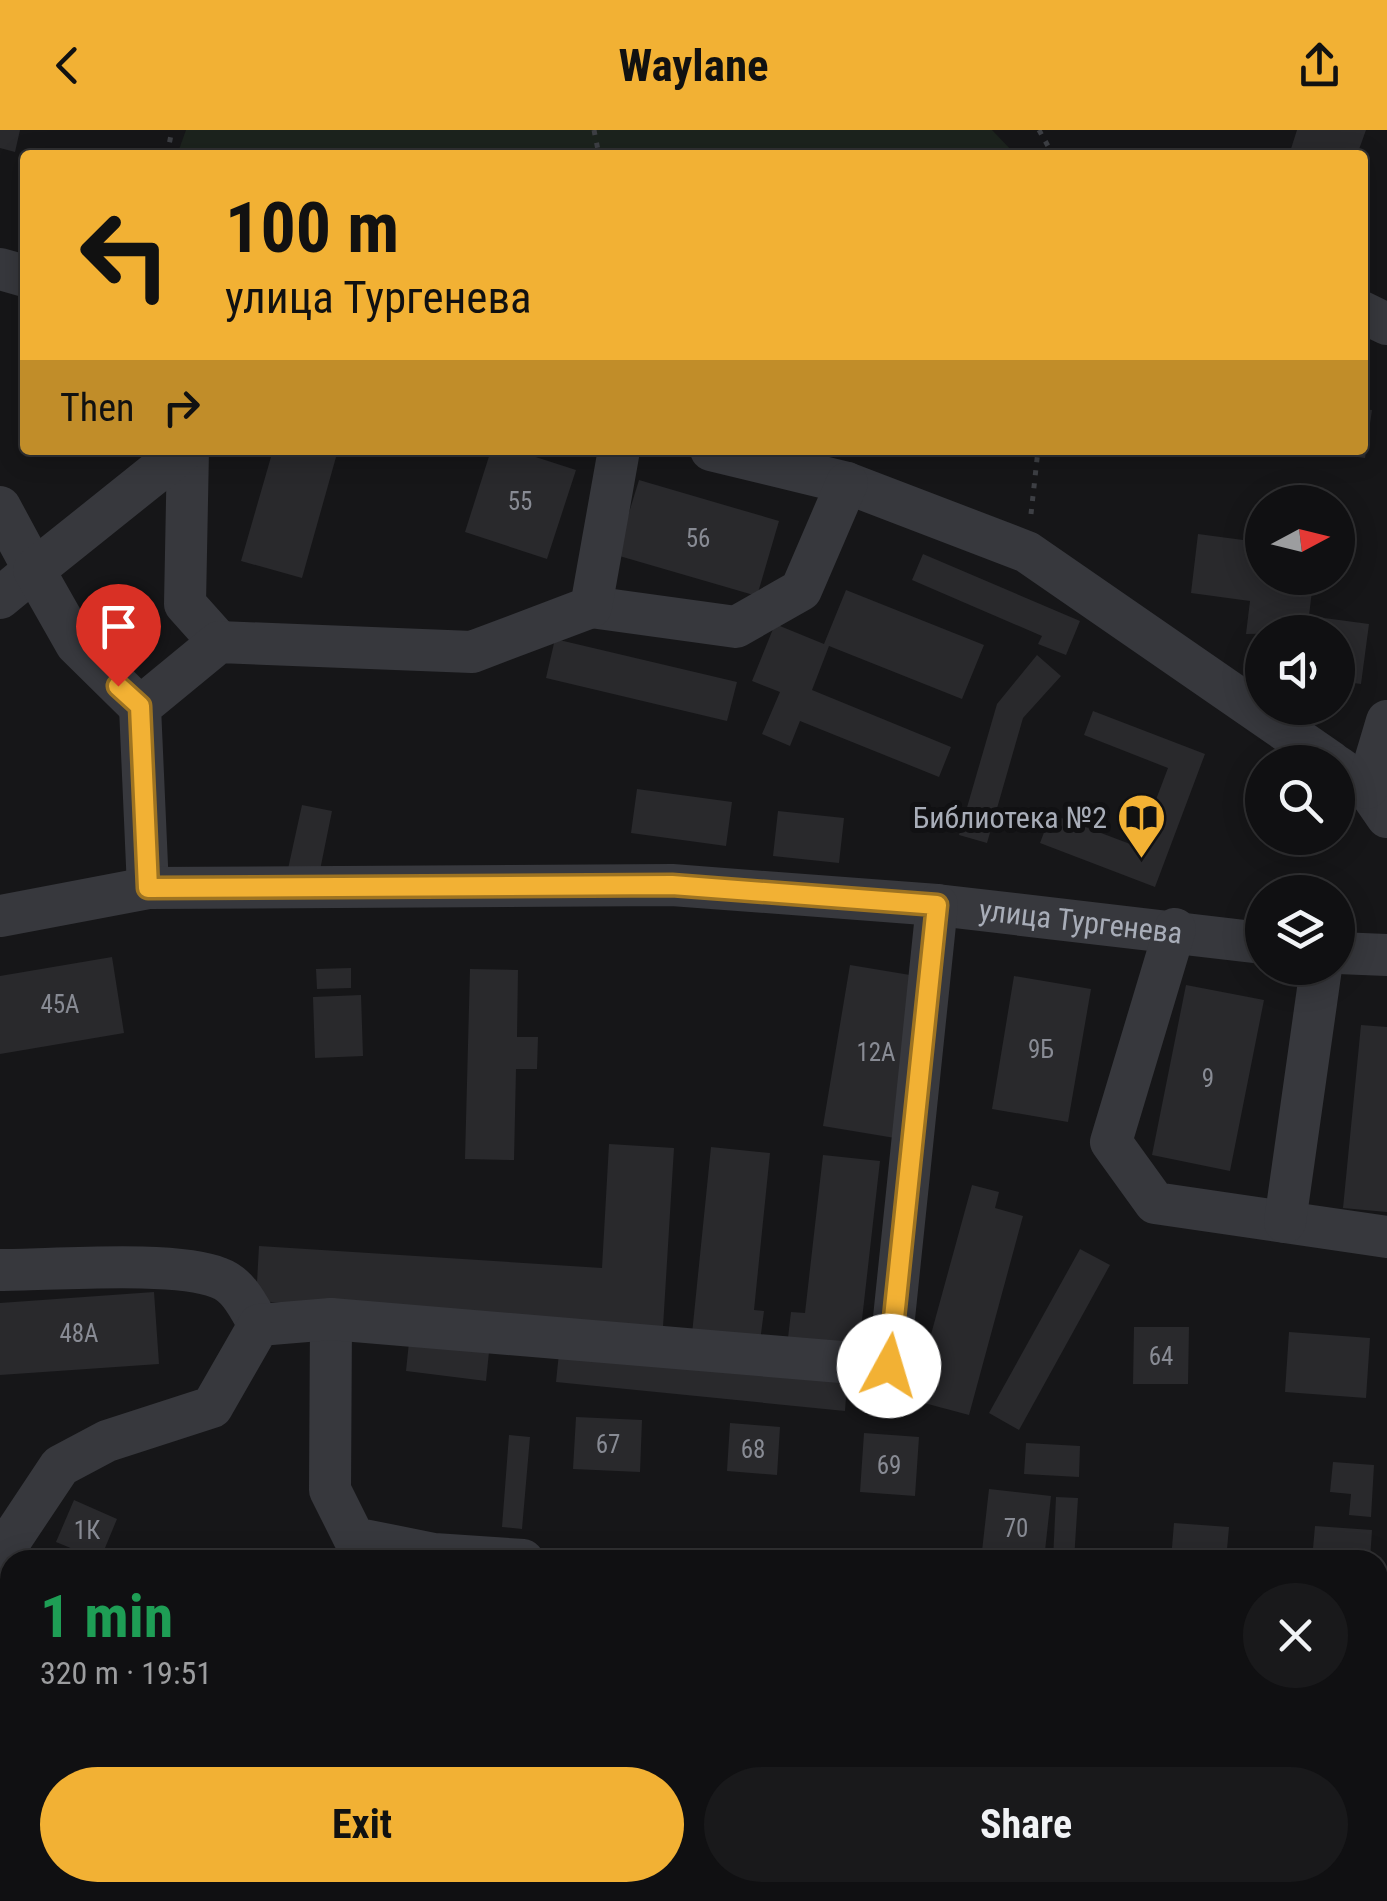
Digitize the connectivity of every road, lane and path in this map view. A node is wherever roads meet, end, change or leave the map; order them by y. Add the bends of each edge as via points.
1 (180, 455) edge
2 (186, 455) edge
3 (618, 455) edge
4 (732, 455) edge
5 (1037, 455) edge
6 (847, 483) junction
7 (0, 507) edge
8 (1027, 552) junction
9 (34, 570) junction
10 (0, 598) edge
11 (592, 607) junction
12 (219, 642) junction
13 (140, 706) junction
14 (1387, 721) edge
15 (1305, 745) edge
16 (1364, 791) edge
17 (148, 888) junction
18 (937, 905) junction
19 (0, 916) edge
20 (1176, 929) junction
21 (1245, 939) edge
22 (1355, 954) edge
23 (1387, 955) edge
24 (1318, 985) edge
25 (1285, 1222) junction
26 (1387, 1236) edge
27 (0, 1270) edge
28 (332, 1319) junction
29 (259, 1325) junction
30 (4, 1550) edge
31 (414, 1550) edge

1 - 9 street
2 - 12 street via 185,604
3 - 11 street
4 - 6 street
5 - 8 path
6 - 8 street
6 - 11 street via 801,590 736,627
7 - 9 street
8 - 15 street
9 - 10 street
9 - 13 street via 76,644
11 - 12 street via 472,652
12 - 13 street
13 - 17 street
14 - 16 street
17 - 18 street, улица Тургенева via 672,885
17 - 19 street, улица Тургенева
18 - 20 street, улица Тургенева
18 - 28 street via 889,1366
20 - 21 street, улица Тургенева
20 - 25 street via 1110,1142 1155,1203
22 - 23 street
24 - 25 street
25 - 26 street
27 - 29 street via 175,1270 222,1278
28 - 29 street
28 - 31 street via 330,1490 354,1538
29 - 30 street via 212,1407 107,1441 60,1466

